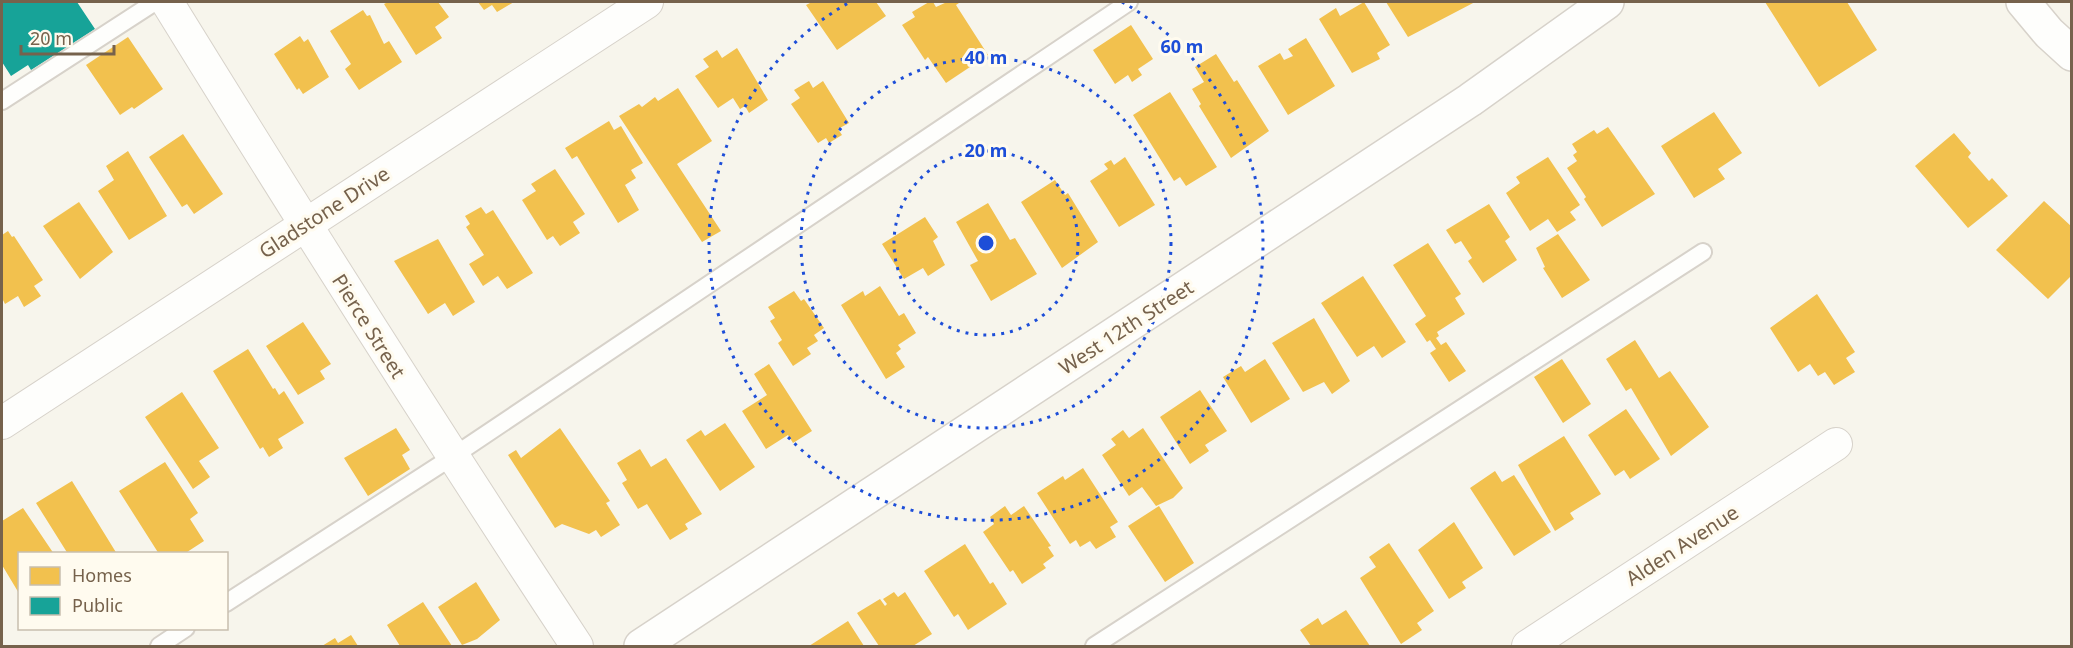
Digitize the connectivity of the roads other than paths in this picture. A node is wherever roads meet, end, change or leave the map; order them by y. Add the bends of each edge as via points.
1 (154, 2) edge
2 (167, 2) edge
3 (647, 2) edge
4 (1129, 2) edge
5 (1607, 2) edge
6 (2023, 2) edge
7 (2072, 54) edge
8 (2, 101) edge
9 (305, 225) junction
10 (1703, 252) dead end
11 (2, 423) edge
12 (1836, 444) dead end
13 (452, 457) junction
14 (228, 602) edge
15 (183, 630) edge
16 (159, 646) edge
17 (577, 646) edge
18 (640, 646) edge
19 (1094, 646) edge
20 (1528, 646) edge

1 - 8 lane
2 - 9 street, Pierce Street
3 - 9 street, Gladstone Drive
4 - 13 lane
5 - 18 street, West 12th Street via 1470,100
6 - 7 street
9 - 11 street, Gladstone Drive
9 - 13 street, Pierce Street
10 - 19 lane
12 - 20 street, Alden Avenue
13 - 14 lane
13 - 17 street, Pierce Street
15 - 16 lane

